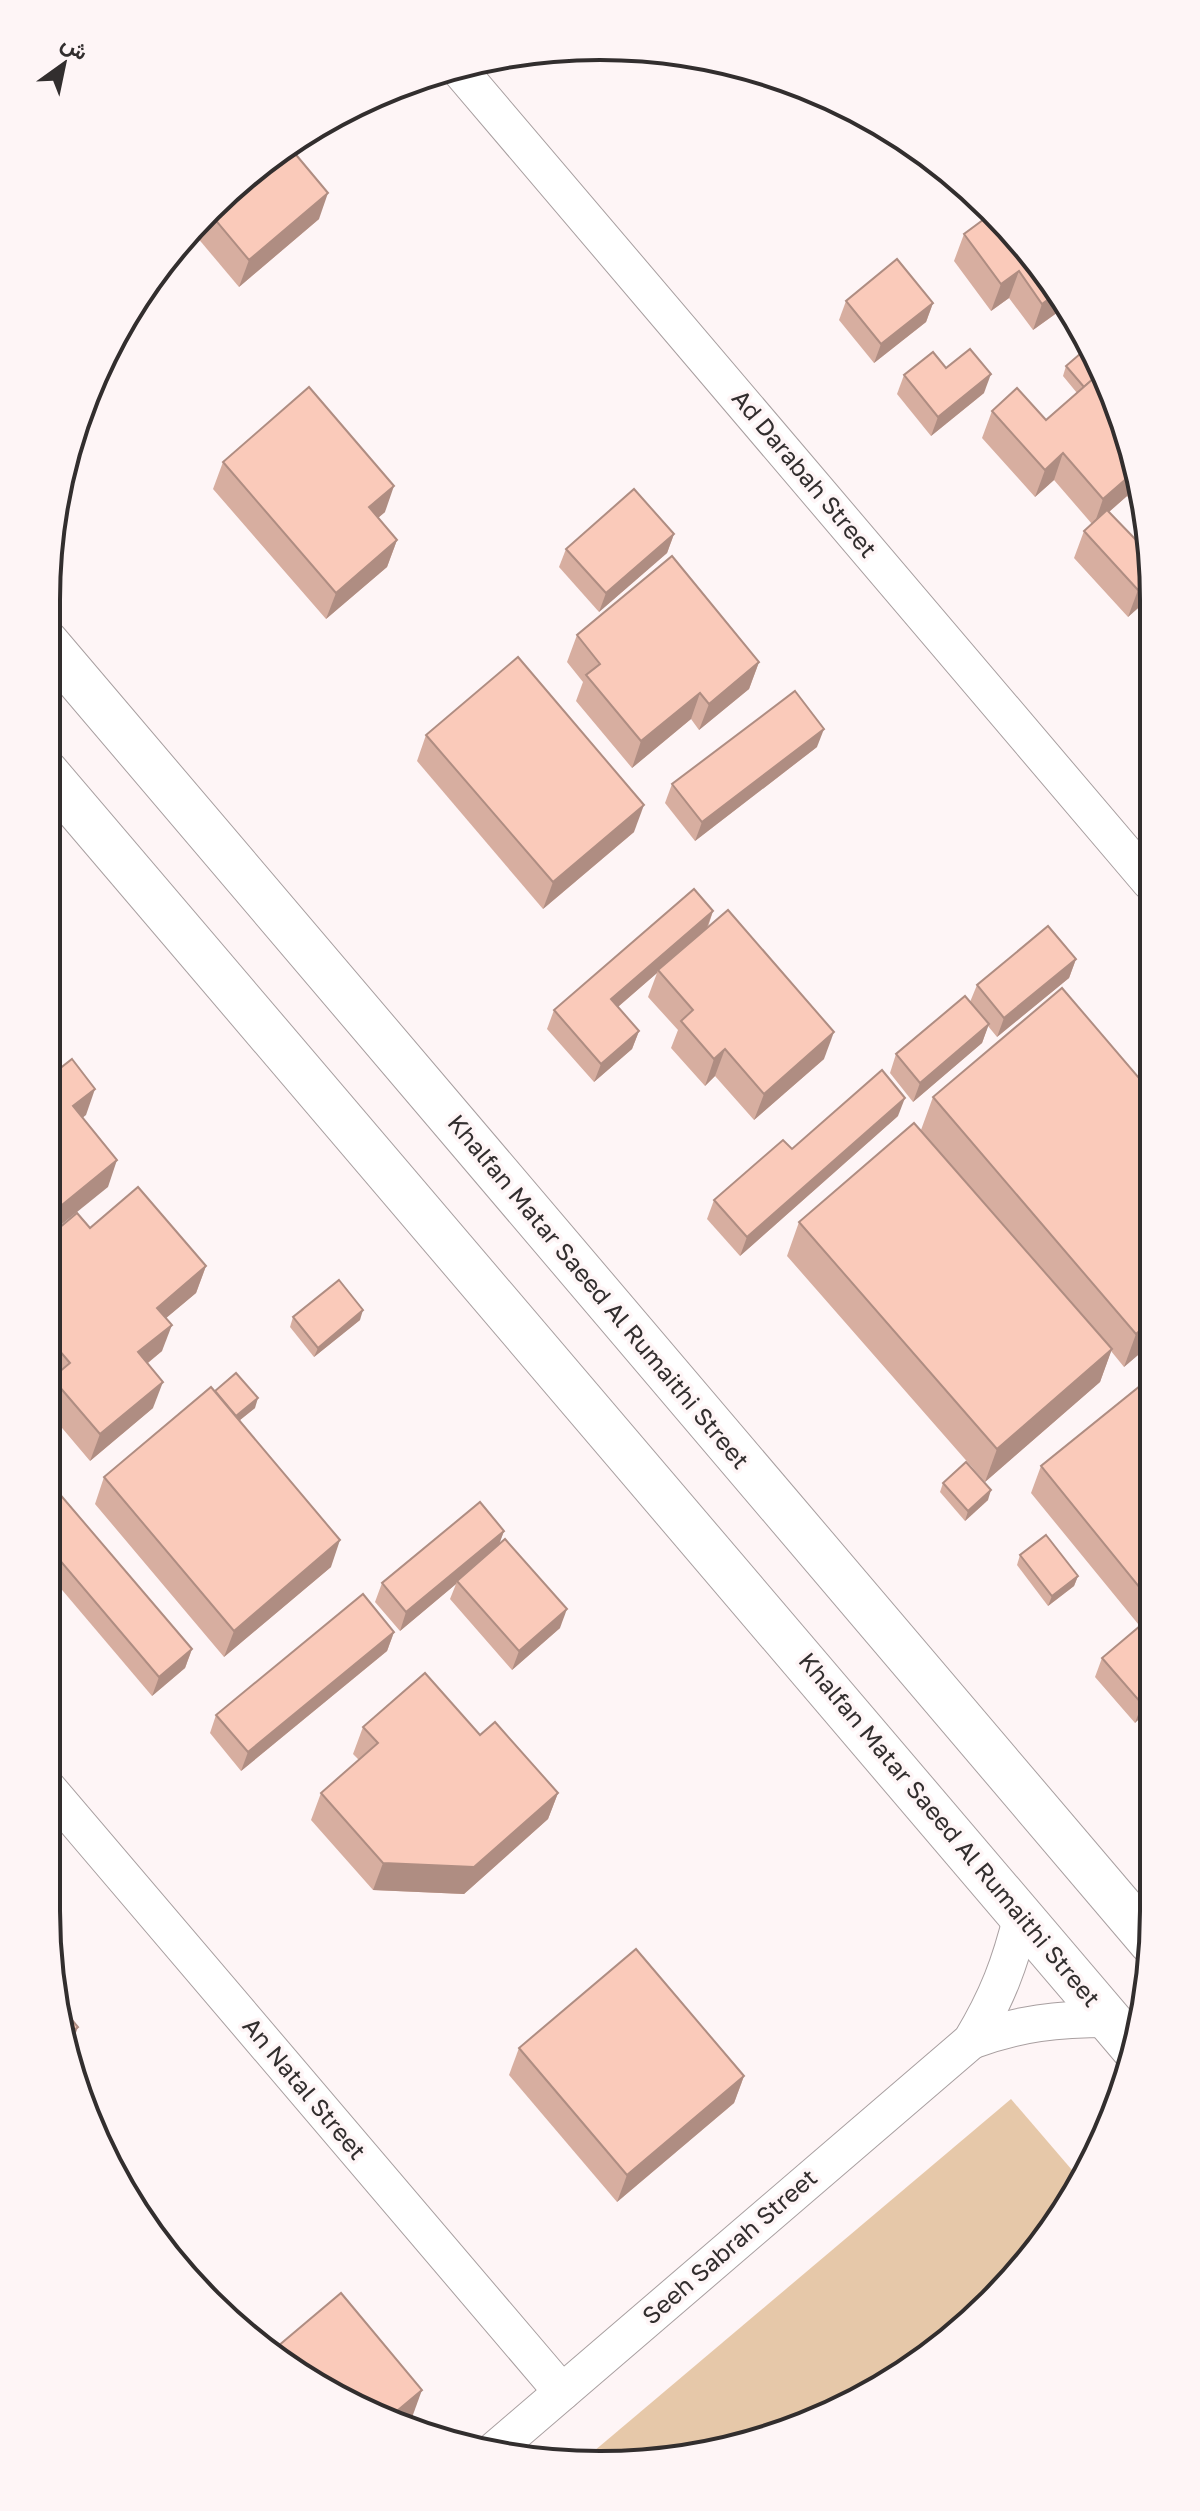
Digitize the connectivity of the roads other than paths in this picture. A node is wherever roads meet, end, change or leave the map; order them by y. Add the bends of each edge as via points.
1 (465, 77) edge
2 (60, 658) edge
3 (60, 788) edge
4 (1140, 870) edge
5 (60, 1802) edge
6 (1022, 1915) junction
7 (1140, 1928) edge
8 (1122, 2034) edge
9 (971, 2041) junction
10 (562, 2392) junction
11 (504, 2442) edge

1 - 4 street, Ad Darabah Street
2 - 7 street, Khalfan Matar Saeed Al Rumaithi Street
3 - 6 street, Khalfan Matar Saeed Al Rumaithi Street
5 - 10 street, An Natal Street
6 - 8 street, Khalfan Matar Saeed Al Rumaithi Street
6 - 9 street, Seeh Sabrah Street via 1003,1982
8 - 9 street, Seeh Sabrah Street via 1037,2022
9 - 10 street, Seeh Sabrah Street
10 - 11 street, Seeh Sabrah Street

